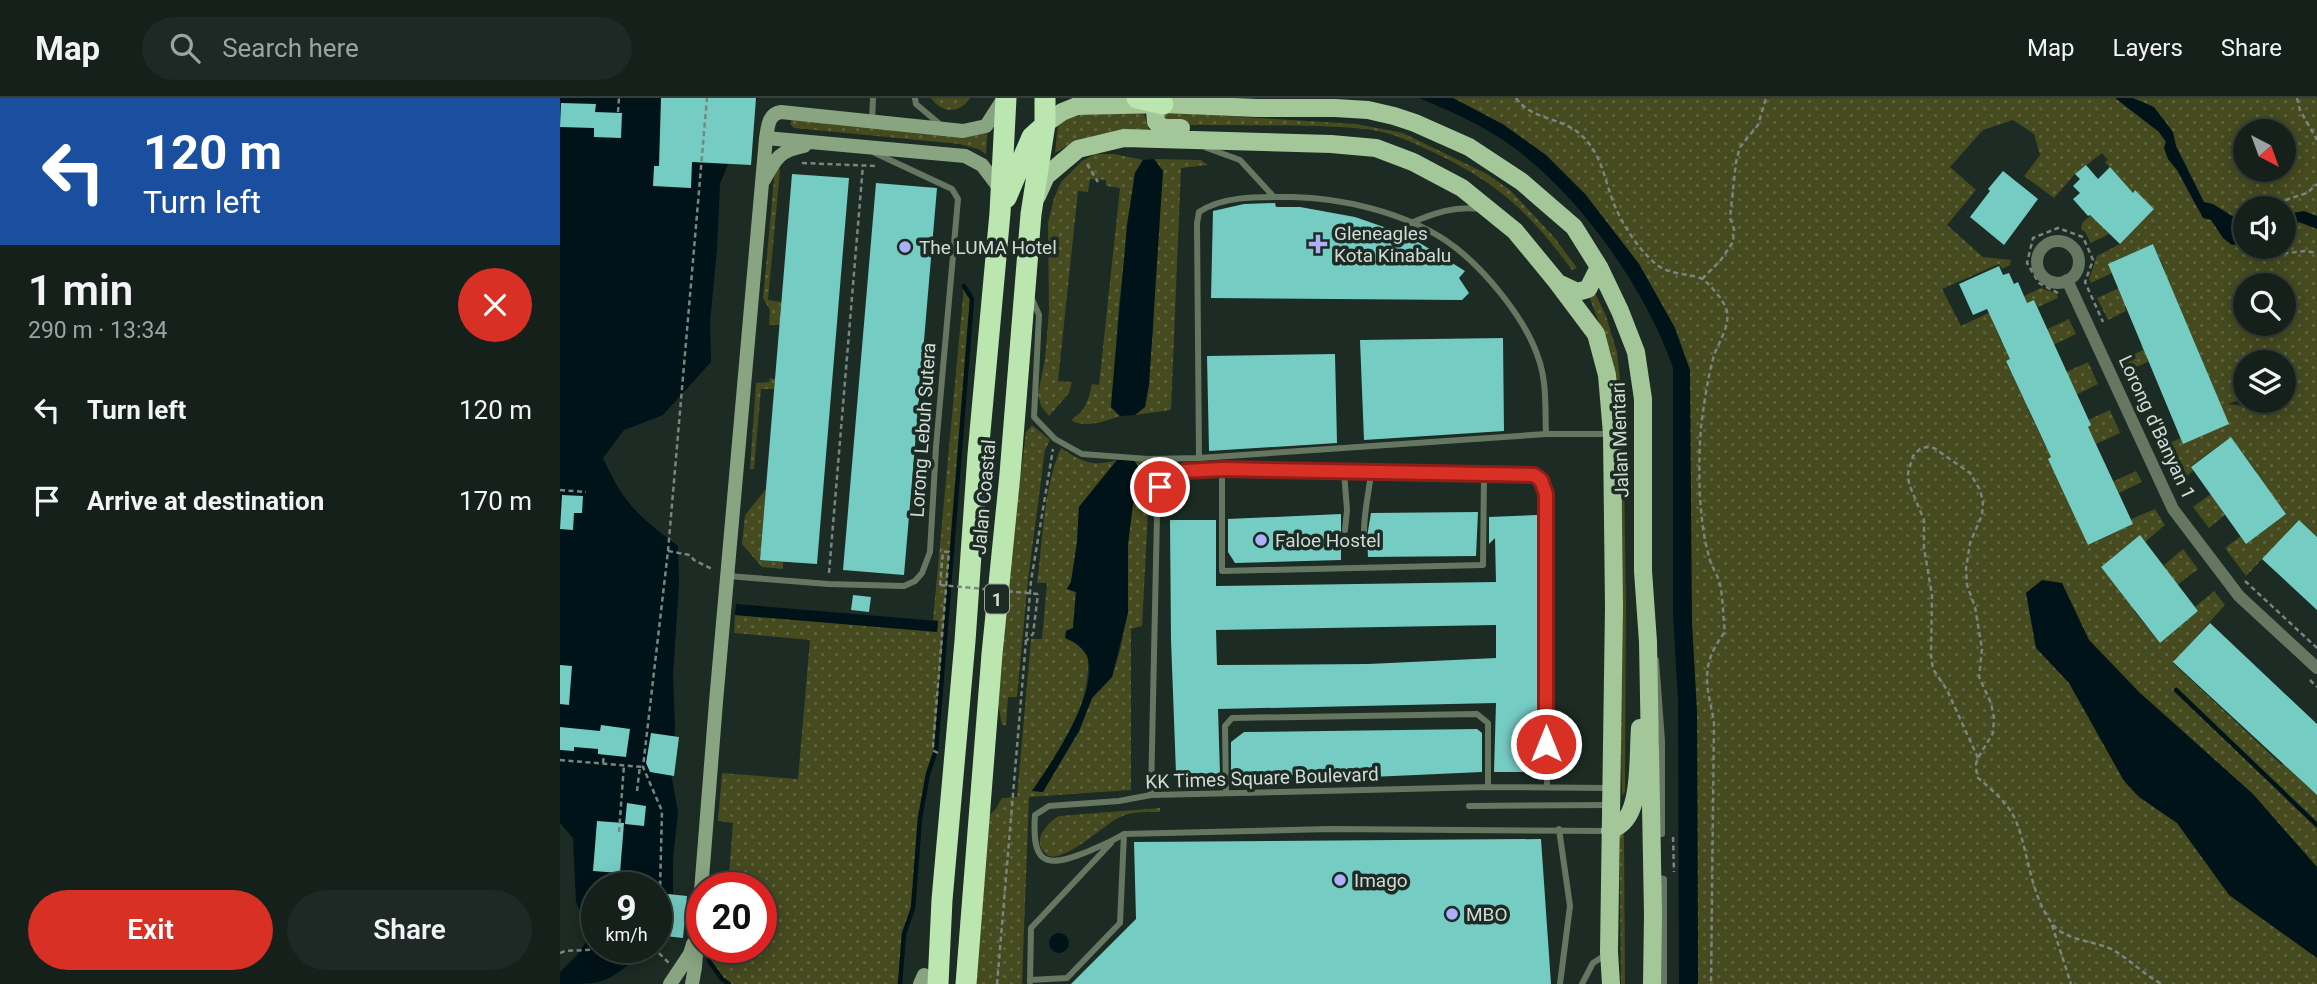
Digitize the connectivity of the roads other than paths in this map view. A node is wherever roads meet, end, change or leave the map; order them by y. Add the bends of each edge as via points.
1 (873, 98) edge
2 (915, 98) edge
3 (1005, 98) edge
4 (1045, 98) edge
5 (1137, 98) edge
6 (1163, 104) junction
7 (872, 122) junction
8 (1045, 124) junction
9 (948, 130) junction
10 (766, 138) junction
11 (1176, 139) junction
12 (816, 143) junction
13 (1285, 143) junction
14 (863, 148) junction
15 (763, 181) junction
16 (1001, 190) junction
17 (1273, 197) junction
18 (1492, 211) junction
19 (1000, 213) junction
20 (1031, 214) junction
21 (1411, 223) junction
22 (1599, 267) junction
23 (2067, 280) dead end
24 (1557, 282) junction
25 (1026, 284) junction
26 (1546, 434) junction
27 (1612, 434) junction
28 (1199, 458) junction
29 (1222, 469) junction
30 (1344, 472) junction
31 (1371, 472) junction
32 (1484, 475) junction
33 (1345, 530) dead end
34 (1364, 532) dead end
35 (1643, 571) junction
36 (728, 574) junction
37 (1648, 642) junction
38 (2317, 668) edge
39 (1488, 787) junction
40 (1547, 787) junction
41 (1226, 793) junction
42 (1151, 795) junction
43 (1612, 797) junction
44 (1469, 806) dead end
45 (1559, 829) junction
46 (1610, 831) junction
47 (1124, 834) junction
48 (1654, 834) dead end
49 (1112, 841) junction
50 (702, 872) edge
51 (1653, 876) junction
52 (1609, 952) junction
53 (686, 960) edge
54 (695, 963) edge
55 (695, 967) junction
56 (926, 982) edge
57 (1030, 982) edge
58 (670, 984) edge
59 (692, 984) edge
60 (705, 984) edge
61 (966, 984) edge
62 (1560, 984) edge
63 (1582, 984) edge
64 (1611, 984) edge
65 (1652, 984) edge
66 (1664, 984) edge

1 - 7 lane
2 - 9 lane via 925,113
3 - 9 street via 986,126
3 - 16 highway, Jalan Coastal / 1
4 - 8 highway, Jalan Coastal / 1
5 - 6 highway
6 - 8 main road, Jalan Mentari via 1077,106
6 - 13 main road via 1155,110 1156,122 1163,128 1220,128
6 - 22 main road, Jalan Mentari via 1368,110 1415,123 1469,148 1530,188 1574,227
7 - 9 street
7 - 10 street via 776,113
8 - 19 highway via 1032,137
8 - 20 highway, Jalan Coastal / 1
10 - 12 street
10 - 15 street
11 - 13 main road, Jalan Mentari
11 - 17 lane via 1240,160
11 - 20 main road, Jalan Mentari via 1124,138 1078,149 1046,176
12 - 14 street
12 - 15 street via 785,151
13 - 18 main road, Jalan Mentari via 1376,148 1462,188
14 - 16 street via 965,156 982,165
14 - 36 lane, Lorong Lebuh Sutera via 952,189 958,199 930,552 922,573 904,586
15 - 36 street
16 - 19 highway, Jalan Coastal / 1
17 - 21 lane via 1324,198
17 - 28 lane via 1212,204 1199,212
18 - 21 lane via 1463,207
18 - 24 main road, Jalan Mentari via 1516,231
19 - 56 highway, Jalan Coastal / 1 via 942,900 928,942
20 - 25 highway, Jalan Coastal / 1
21 - 26 lane via 1446,241 1497,288 1515,313 1540,360
22 - 24 main road via 1590,287 1581,292
22 - 35 main road, Jalan Mentari via 1636,352 1643,399
23 - 38 street, Lorong d'Banyan 1 via 2173,509 2239,596
24 - 27 main road, Jalan Mentari via 1596,334
25 - 28 lane via 1039,315 1034,416 1043,429 1082,454
25 - 61 highway, Jalan Coastal / 1
26 - 27 lane
26 - 28 lane
27 - 43 main road, Jalan Mentari
29 - 30 lane
29 - 32 lane via 1222,571 1483,565
29 - 42 lane via 1185,471 1160,487
30 - 31 lane
30 - 33 lane
31 - 32 lane
31 - 34 lane
32 - 40 lane via 1534,475 1546,494
35 - 37 main road, Jalan Mentari
35 - 48 lane via 1659,674 1662,741 1662,834
36 - 50 street
37 - 46 main road via 1640,661 1636,793 1626,820
37 - 51 main road, Jalan Mentari
39 - 40 lane, KK Times Square Boulevard
39 - 41 lane, KK Times Square Boulevard
39 - 41 lane via 1488,723 1477,714 1232,718 1225,726
40 - 43 lane, KK Times Square Boulevard
41 - 42 lane, KK Times Square Boulevard
42 - 49 lane, KK Times Square Boulevard via 1049,806 1035,816 1034,839 1044,858 1052,862
43 - 44 lane
43 - 46 main road, Jalan Mentari
45 - 46 lane, KK Times Square Boulevard
45 - 47 lane, KK Times Square Boulevard
45 - 62 lane via 1570,906
46 - 52 main road, Jalan Mentari
47 - 49 lane, KK Times Square Boulevard
47 - 57 lane, KK Times Square Boulevard via 1120,923 1066,978
49 - 57 lane, KK Times Square Boulevard via 1031,928
51 - 65 main road, Jalan Mentari
51 - 66 lane via 1664,879
52 - 63 lane via 1593,963
52 - 64 main road, Jalan Mentari
53 - 58 street
54 - 55 street
55 - 59 street
55 - 60 street

